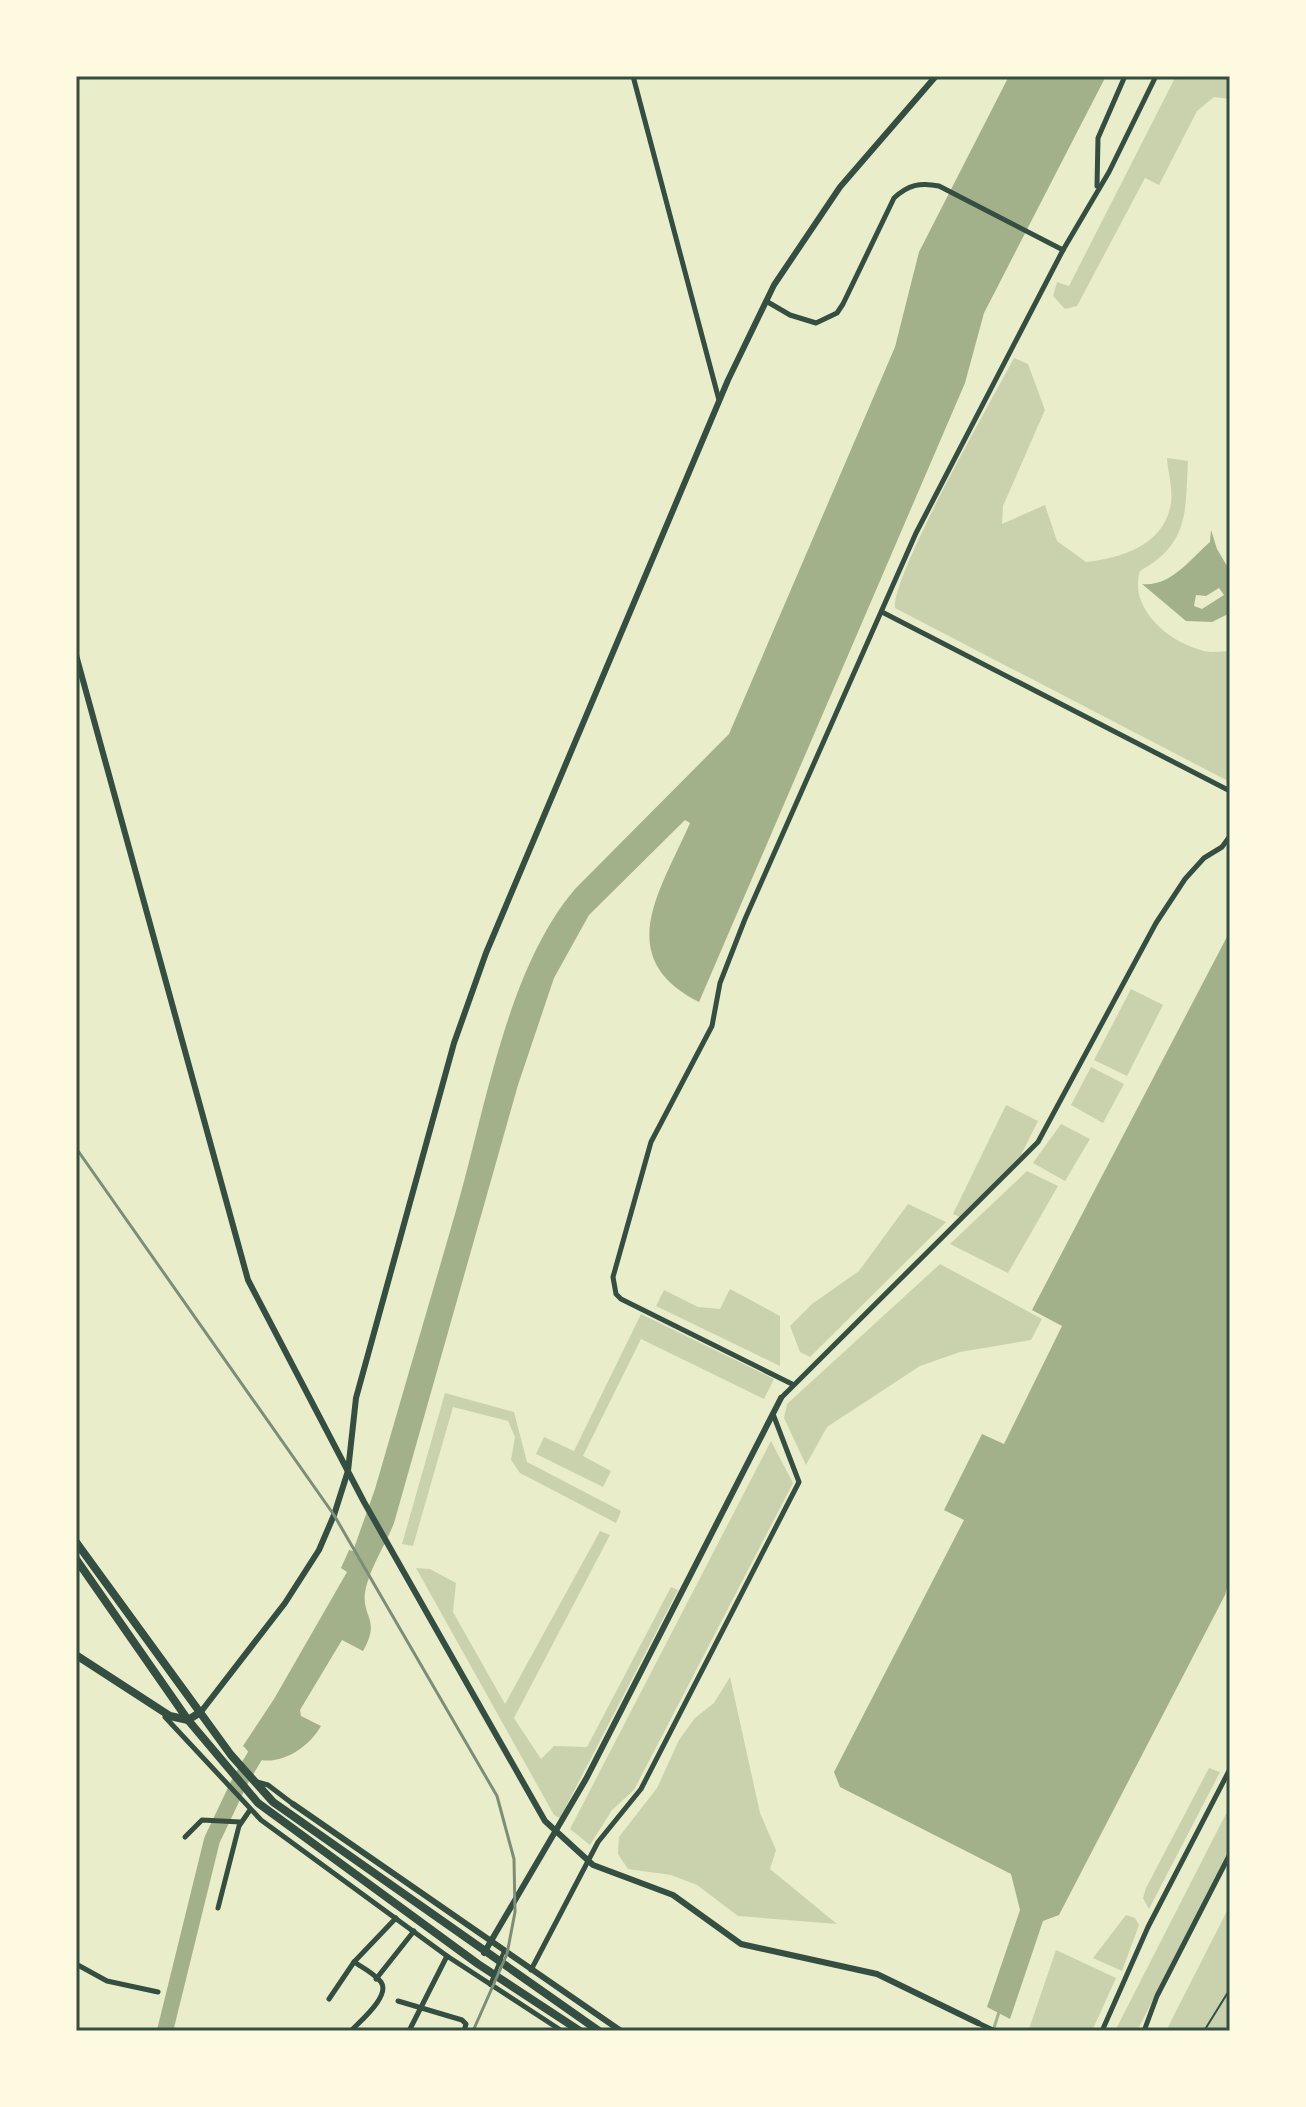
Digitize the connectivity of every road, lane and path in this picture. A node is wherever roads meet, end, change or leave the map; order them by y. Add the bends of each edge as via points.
1 (633, 76) edge
2 (936, 76) edge
3 (1125, 76) edge
4 (1156, 76) edge
5 (1097, 187) junction
6 (1063, 250) junction
7 (766, 301) junction
8 (719, 401) junction
9 (882, 612) junction
10 (76, 655) edge
11 (1230, 791) edge
12 (1230, 836) edge
13 (792, 1384) junction
14 (781, 1398) joint
15 (773, 1414) junction
16 (348, 1471) junction
17 (76, 1542) edge
18 (76, 1559) edge
19 (76, 1655) edge
20 (152, 1706) junction
21 (199, 1713) junction
22 (188, 1720) junction
23 (1230, 1769) edge
24 (252, 1780) junction
25 (293, 1804) joint
26 (250, 1810) junction
27 (241, 1821) junction
28 (185, 1837) dead end
29 (1230, 1854) edge
30 (588, 1861) junction
31 (218, 1908) dead end
32 (396, 1918) junction
33 (414, 1931) junction
34 (504, 1951) junction
35 (484, 1953) junction
36 (447, 1956) junction
37 (354, 1962) junction
38 (76, 1964) edge
39 (478, 1964) junction
40 (531, 1970) junction
41 (376, 1979) junction
42 (490, 1985) junction
43 (1230, 1989) edge
44 (158, 1992) dead end
45 (329, 1999) dead end
46 (398, 2001) dead end
47 (421, 2007) junction
48 (978, 2023) joint
49 (351, 2031) edge
50 (409, 2031) edge
51 (464, 2031) edge
52 (481, 2031) edge
53 (494, 2031) edge
54 (562, 2031) edge
55 (580, 2031) edge
56 (599, 2031) edge
57 (621, 2031) edge
58 (995, 2031) edge
59 (1102, 2031) edge
60 (1144, 2031) edge
61 (1204, 2031) edge

1 - 8 street
2 - 7 street via 840,187
3 - 5 street via 1098,138
4 - 5 street
5 - 6 street
6 - 7 street via 947,190 916,185 894,198 837,313 816,323
6 - 9 street via 916,533
7 - 8 street
8 - 16 street via 486,953 454,1043 356,1398
9 - 11 street
9 - 13 street via 745,919 720,983 712,1026 651,1142 613,1277 621,1299
10 - 16 street via 248,1280
12 - 13 street via 1185,879 1156,923 1038,1142
13 - 14 street
14 - 15 street
15 - 30 street via 799,1482 641,1789 614,1818
15 - 35 street via 563,1820
16 - 21 street via 319,1550 285,1603
16 - 30 street via 545,1821
17 - 21 main road
18 - 22 main road
19 - 20 main road
20 - 22 main road
20 - 26 street
21 - 22 main road
21 - 24 main road
22 - 39 main road via 270,1814
23 - 59 street via 1148,1927
24 - 25 street
24 - 35 main road via 316,1835
25 - 34 street
26 - 27 street
26 - 32 street
27 - 28 street via 202,1820
27 - 31 street
29 - 60 street
30 - 40 street
30 - 48 street via 612,1875 673,1895 741,1944 877,1974
32 - 33 street
32 - 37 street
33 - 36 street
33 - 41 street
34 - 40 street
34 - 42 street
35 - 39 main road
35 - 56 main road
36 - 42 street
36 - 47 street
37 - 41 street
37 - 45 street
38 - 44 street via 107,1981
39 - 55 main road
40 - 57 street
41 - 49 street via 383,1988 380,1998
42 - 54 street
43 - 61 path
46 - 47 street
47 - 50 street
47 - 51 street via 462,2020
48 - 58 street
52 - 53 street

